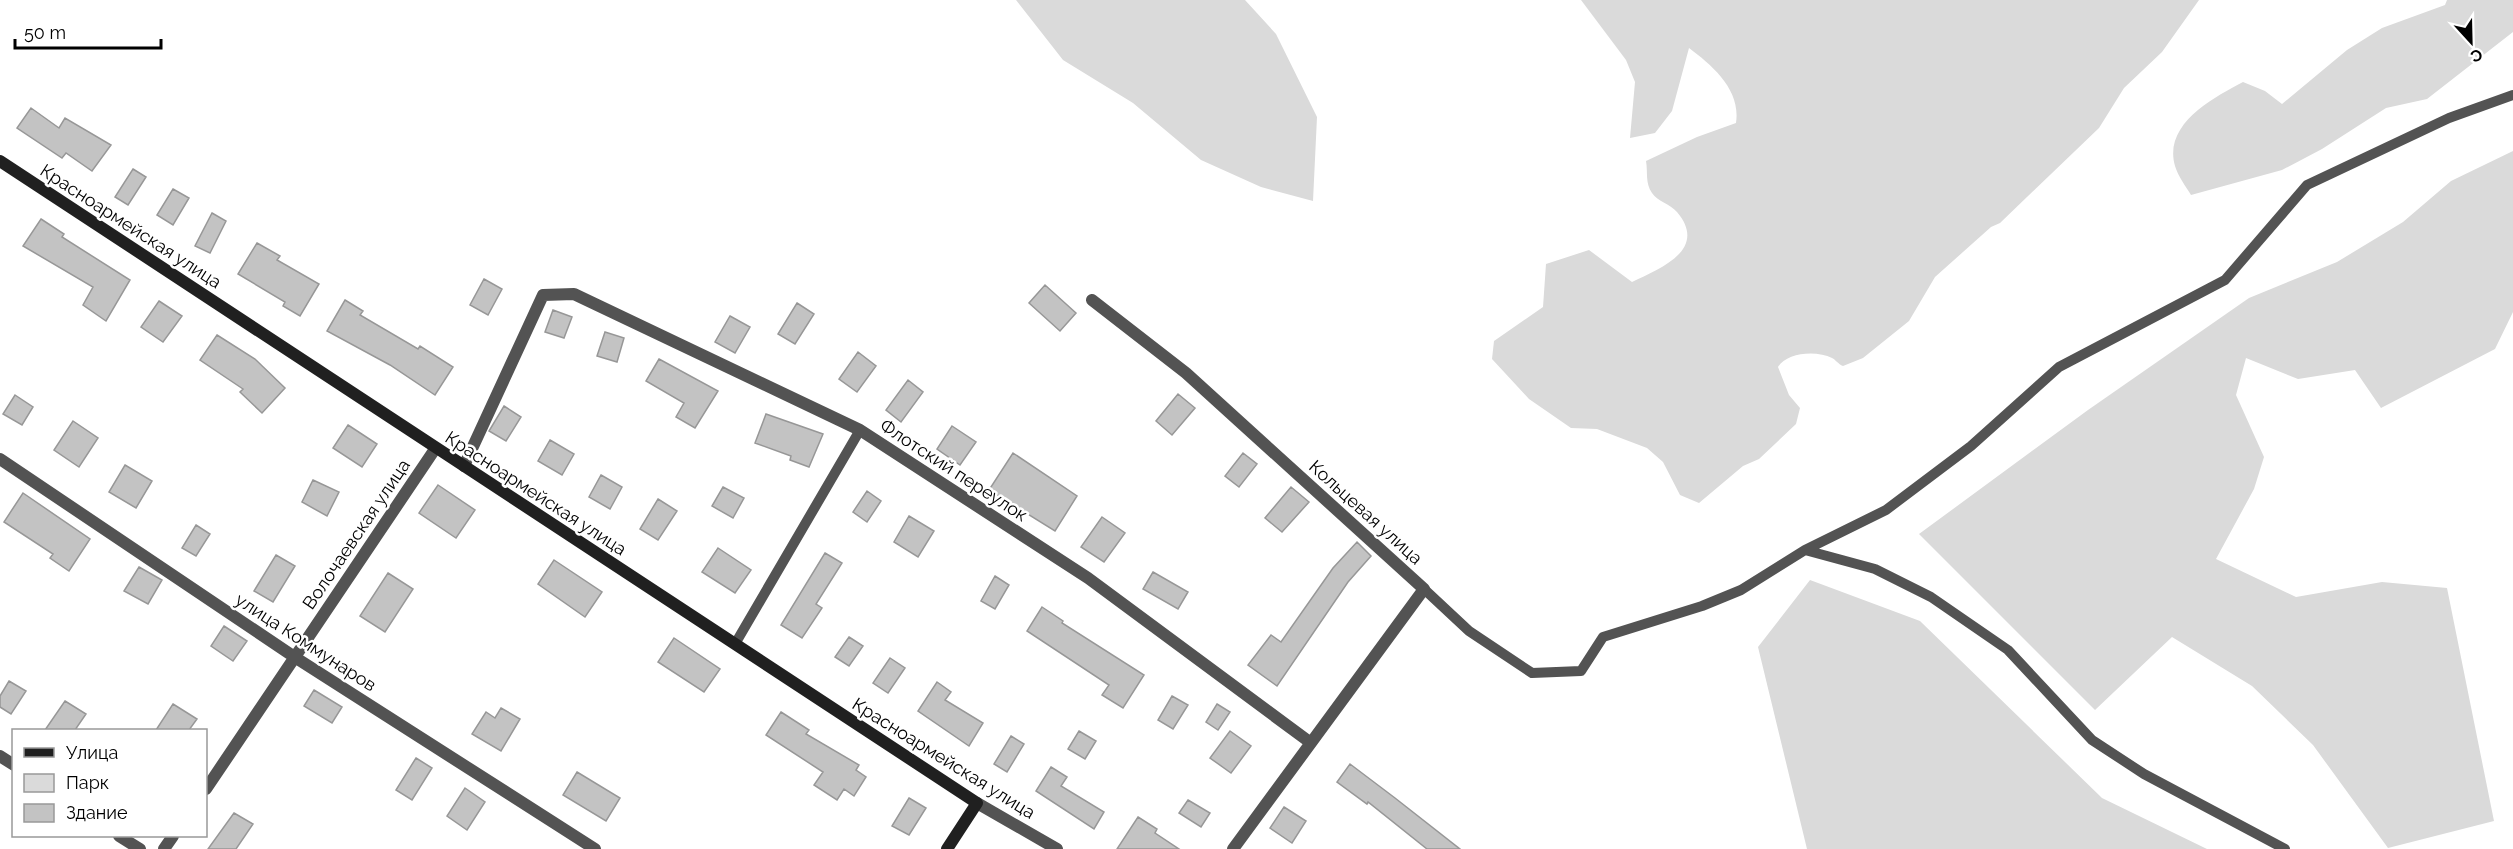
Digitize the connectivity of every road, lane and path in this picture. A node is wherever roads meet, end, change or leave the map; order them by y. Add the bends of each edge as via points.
1 (2513, 94) edge
2 (0, 161) edge
3 (1092, 300) dead end
4 (860, 430) junction
5 (435, 449) junction
6 (0, 459) edge
7 (464, 466) junction
8 (1805, 550) junction
9 (1424, 589) junction
10 (735, 644) junction
11 (296, 657) junction
12 (1311, 743) junction
13 (207, 788) edge
14 (977, 803) junction
15 (121, 837) edge
16 (140, 849) edge
17 (595, 849) edge
18 (947, 849) edge
19 (1057, 849) edge
20 (1233, 849) edge
21 (2285, 849) edge

1 - 8 lane via 2449,118 2307,185 2225,279 2059,367 1971,446 1886,510
2 - 5 street, Красноармейская улица
3 - 9 street, Кольцевая улица via 1186,373
4 - 7 street, Флотский переулок via 574,294 543,295
4 - 10 lane
4 - 12 street, Флотский переулок via 1088,578
5 - 7 street, Красноармейская улица
5 - 11 street, Волочаевская улица
6 - 11 street, улица Коммунаров
7 - 10 street, Красноармейская улица
8 - 9 lane via 1740,590 1603,637 1581,671 1532,673 1470,631
8 - 21 lane via 1875,569 1931,597 2008,650 2092,740 2144,774
9 - 12 street, Кольцевая улица
10 - 14 street, Красноармейская улица
11 - 13 street, Волочаевская улица
11 - 17 street, улица Коммунаров
12 - 20 street, Кольцевая улица
14 - 18 street
14 - 19 street, Красноармейская улица
15 - 16 street

